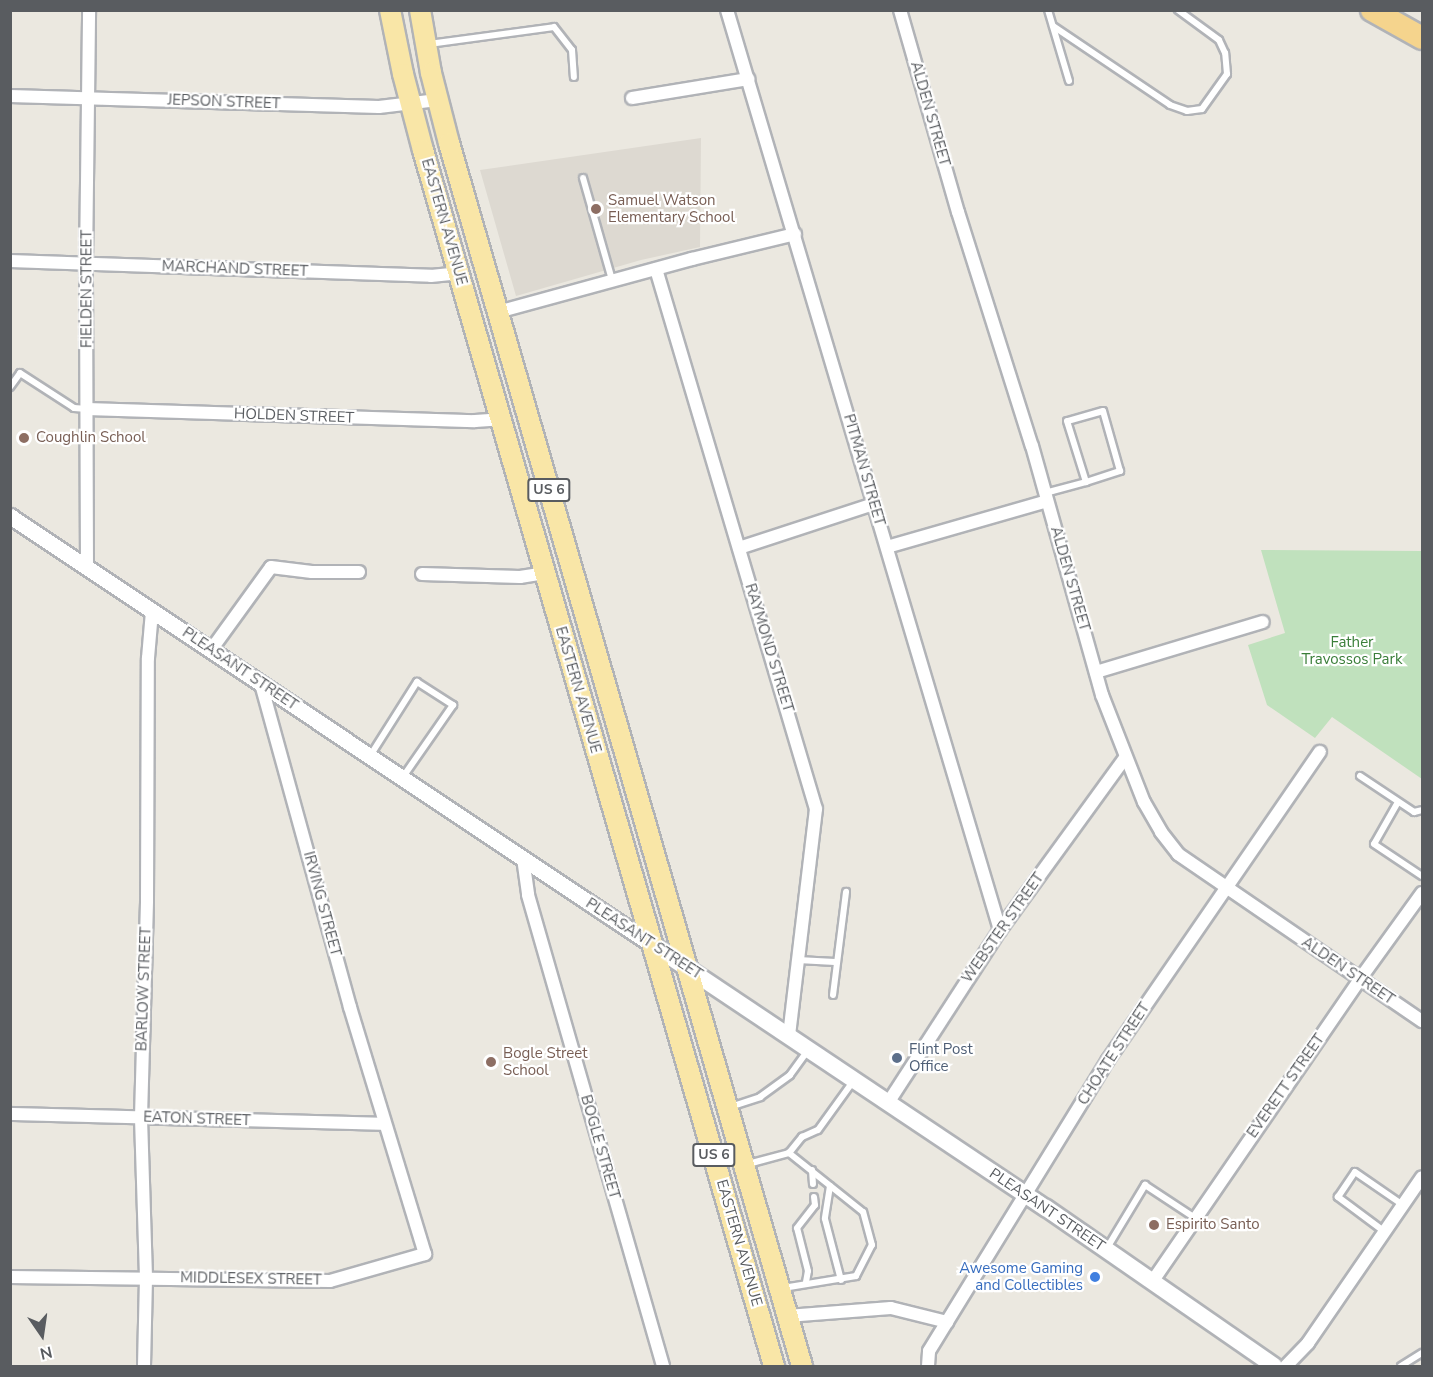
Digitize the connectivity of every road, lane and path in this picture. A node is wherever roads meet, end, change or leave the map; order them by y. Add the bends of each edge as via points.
1 (89, 10) edge
2 (390, 10) edge
3 (420, 10) edge
4 (728, 10) edge
5 (900, 10) edge
6 (1048, 10) edge
7 (1178, 10) edge
8 (1372, 10) edge
9 (1053, 26) junction
10 (1422, 38) edge
11 (425, 45) junction
12 (574, 77) dead end
13 (748, 80) junction
14 (1069, 81) dead end
15 (10, 96) edge
16 (632, 98) dead end
17 (88, 99) junction
18 (438, 100) junction
19 (410, 105) junction
20 (583, 178) dead end
21 (795, 234) junction
22 (10, 261) edge
23 (86, 264) junction
24 (656, 269) junction
25 (458, 273) junction
26 (612, 281) junction
27 (498, 312) junction
28 (10, 387) edge
29 (87, 409) junction
30 (501, 419) junction
31 (1086, 482) junction
32 (1046, 497) junction
33 (874, 504) junction
34 (10, 516) edge
35 (887, 547) junction
36 (739, 548) junction
37 (87, 568) junction
38 (359, 572) dead end
39 (545, 573) junction
40 (422, 574) dead end
41 (152, 610) junction
42 (1263, 622) dead end
43 (211, 650) junction
44 (1096, 672) junction
45 (261, 683) junction
46 (1320, 752) dead end
47 (370, 756) junction
48 (1125, 758) junction
49 (1360, 776) dead end
50 (403, 777) junction
51 (1398, 802) junction
52 (1422, 810) edge
53 (523, 858) junction
54 (1422, 876) edge
55 (1227, 886) junction
56 (846, 892) dead end
57 (1422, 893) edge
58 (1000, 930) junction
59 (651, 944) junction
60 (798, 960) junction
61 (835, 962) junction
62 (687, 967) junction
63 (1360, 979) junction
64 (833, 995) dead end
65 (1422, 1021) edge
66 (789, 1036) junction
67 (809, 1049) junction
68 (855, 1079) junction
69 (888, 1103) junction
70 (728, 1108) junction
71 (10, 1114) edge
72 (141, 1117) junction
73 (384, 1124) junction
74 (789, 1153) junction
75 (744, 1165) junction
76 (812, 1169) junction
77 (1422, 1178) edge
78 (813, 1184) dead end
79 (830, 1186) junction
80 (1026, 1196) junction
81 (814, 1197) dead end
82 (1404, 1205) junction
83 (1195, 1218) junction
84 (1385, 1232) junction
85 (1106, 1249) junction
86 (10, 1277) edge
87 (146, 1277) junction
88 (841, 1280) junction
89 (806, 1282) junction
90 (1152, 1282) junction
91 (780, 1289) junction
92 (787, 1316) junction
93 (947, 1322) junction
94 (1422, 1353) edge
95 (144, 1366) edge
96 (663, 1366) edge
97 (774, 1366) edge
98 (801, 1366) edge
99 (928, 1366) edge
100 (1274, 1366) edge
101 (1286, 1366) edge
102 (1401, 1366) edge

1 - 17 street, FIELDEN STREET
2 - 19 main road, EASTERN AVENUE / US 6
3 - 11 main road, EASTERN AVENUE / US 6
4 - 13 street, PITMAN STREET
5 - 32 street, ALDEN STREET
6 - 9 lane
7 - 9 lane via 1219,40 1225,53 1227,74 1202,109 1187,111 1170,105
8 - 10 highway
9 - 14 lane
11 - 12 lane via 554,27 572,50
11 - 18 main road, EASTERN AVENUE / US 6
13 - 16 street
13 - 21 street, PITMAN STREET
15 - 17 street, JEPSON STREET
17 - 19 street, JEPSON STREET
17 - 23 street, FIELDEN STREET
18 - 19 street, JEPSON STREET
18 - 27 main road, EASTERN AVENUE / US 6
19 - 25 main road, EASTERN AVENUE / US 6
20 - 26 lane
21 - 24 street
21 - 33 street, PITMAN STREET
22 - 23 street, MARCHAND STREET
23 - 25 street, MARCHAND STREET via 431,276
23 - 29 street, FIELDEN STREET
24 - 26 street
24 - 36 street, RAYMOND STREET
25 - 30 main road, EASTERN AVENUE / US 6
26 - 27 street
27 - 62 main road, EASTERN AVENUE / US 6
28 - 29 lane via 20,373 74,408
29 - 30 street, HOLDEN STREET
29 - 37 street, FIELDEN STREET
30 - 39 main road, EASTERN AVENUE / US 6
31 - 31 lane via 1120,471 1103,411 1067,422
31 - 32 lane
32 - 35 street
32 - 44 street, ALDEN STREET
33 - 35 street, PITMAN STREET
33 - 36 street
34 - 37 street, PLEASANT STREET
35 - 58 street, PITMAN STREET
36 - 60 street, RAYMOND STREET via 816,809
37 - 41 street, PLEASANT STREET
38 - 43 street via 271,567
39 - 40 street via 525,577
39 - 59 main road, EASTERN AVENUE / US 6
41 - 43 street, PLEASANT STREET
41 - 72 street, BARLOW STREET
42 - 44 street
43 - 45 street, PLEASANT STREET
44 - 48 street, ALDEN STREET
45 - 47 street, PLEASANT STREET
45 - 73 street, IRVING STREET
46 - 55 street, CHOATE STREET
47 - 50 street, PLEASANT STREET
47 - 50 lane via 417,682 453,705
48 - 55 street, ALDEN STREET via 1149,812 1172,848
48 - 58 street, WEBSTER STREET
49 - 51 lane
50 - 53 street, PLEASANT STREET
51 - 52 lane via 1414,812
51 - 54 lane via 1374,844
53 - 59 street, PLEASANT STREET
53 - 96 street, BOGLE STREET via 528,895
55 - 63 street, ALDEN STREET
55 - 80 street, CHOATE STREET via 1108,1060
56 - 61 lane
57 - 63 street, EVERETT STREET
58 - 69 street, WEBSTER STREET
59 - 62 main road, PLEASANT STREET
59 - 97 main road, EASTERN AVENUE / US 6
60 - 61 lane
60 - 66 street, RAYMOND STREET
61 - 64 lane
62 - 66 main road, PLEASANT STREET
62 - 70 main road, EASTERN AVENUE / US 6
63 - 65 street, ALDEN STREET
63 - 83 street, EVERETT STREET
66 - 67 main road, PLEASANT STREET
67 - 68 main road, PLEASANT STREET
67 - 70 lane via 790,1076 760,1097
68 - 69 main road, PLEASANT STREET
68 - 74 lane via 818,1130 802,1137
69 - 80 main road, PLEASANT STREET
70 - 75 main road, EASTERN AVENUE / US 6
71 - 72 street, EATON STREET
72 - 73 street, EATON STREET
72 - 87 street, BARLOW STREET
73 - 87 street, MIDDLESEX STREET via 425,1254 330,1281
74 - 75 lane
74 - 76 lane
75 - 91 main road, EASTERN AVENUE / US 6
76 - 78 lane
76 - 79 lane
77 - 82 street
79 - 88 lane via 825,1219
79 - 88 lane via 863,1212 872,1245 855,1276
80 - 85 main road, PLEASANT STREET
80 - 93 street, CHOATE STREET
81 - 89 lane via 815,1205 797,1228 808,1271
82 - 84 street
82 - 84 lane via 1355,1172 1338,1197
83 - 85 lane via 1145,1185
83 - 90 street, EVERETT STREET
84 - 101 street via 1308,1342
85 - 90 main road, PLEASANT STREET
86 - 87 street, MIDDLESEX STREET
87 - 95 street, BARLOW STREET
88 - 89 lane
89 - 91 lane
90 - 100 main road, PLEASANT STREET
91 - 92 main road, EASTERN AVENUE / US 6
92 - 93 street via 891,1308
92 - 98 main road, EASTERN AVENUE / US 6
93 - 99 street, CHOATE STREET via 929,1351
94 - 102 lane

